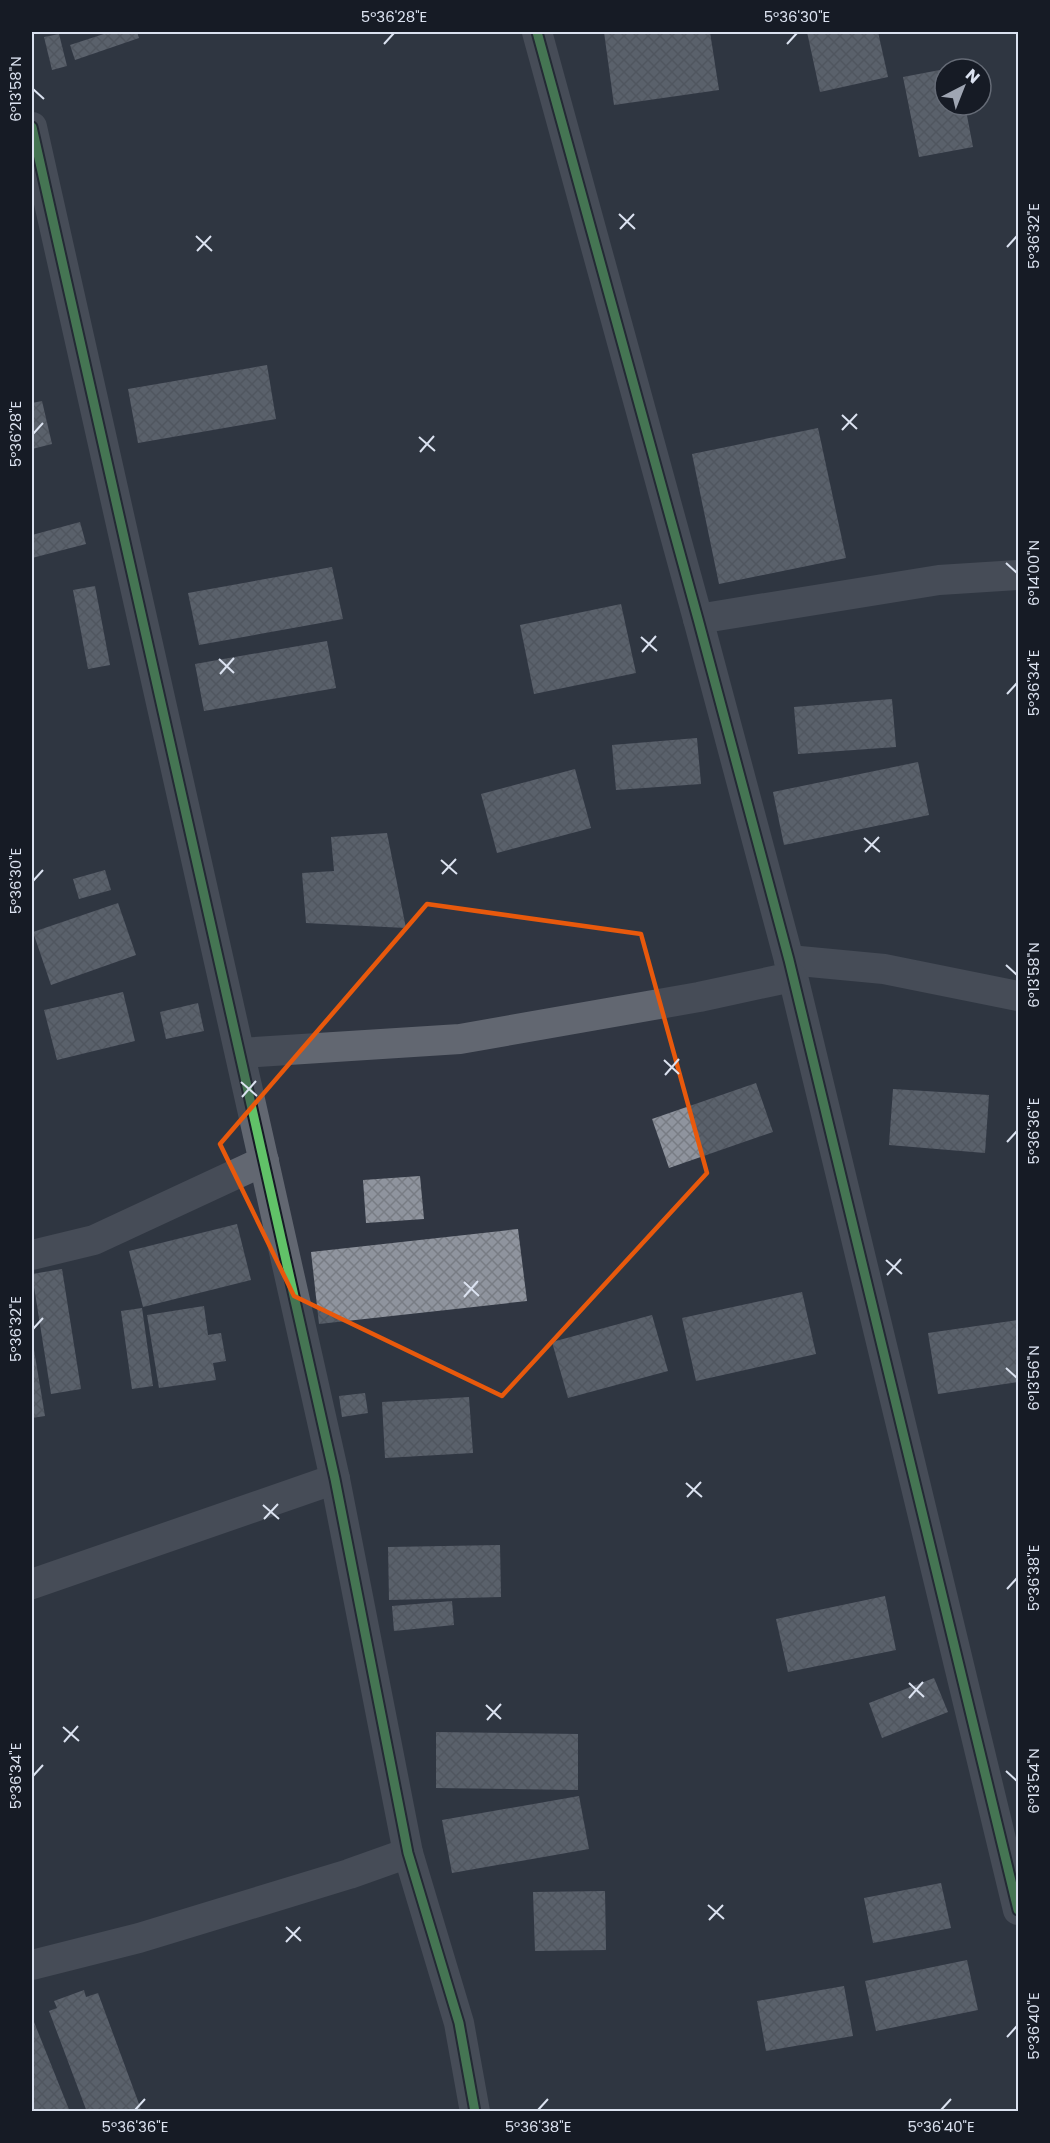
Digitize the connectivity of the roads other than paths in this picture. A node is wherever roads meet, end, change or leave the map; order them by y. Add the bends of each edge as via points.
1 (537, 32) edge
2 (34, 146) edge
3 (1018, 574) edge
4 (698, 619) junction
5 (790, 968) junction
6 (1018, 996) edge
7 (240, 1053) junction
8 (264, 1161) junction
9 (32, 1255) edge
10 (335, 1479) junction
11 (32, 1584) edge
12 (408, 1853) junction
13 (1018, 1910) edge
14 (32, 1965) edge
15 (475, 2112) edge

1 - 4 street
2 - 7 street
3 - 4 street via 939,580
4 - 5 street
5 - 6 street via 884,969
5 - 7 street via 699,997 460,1039
5 - 13 street
7 - 8 street
8 - 9 street via 94,1240
8 - 10 street
10 - 11 street
10 - 12 street
12 - 14 street via 139,1938
12 - 15 street via 459,2023

